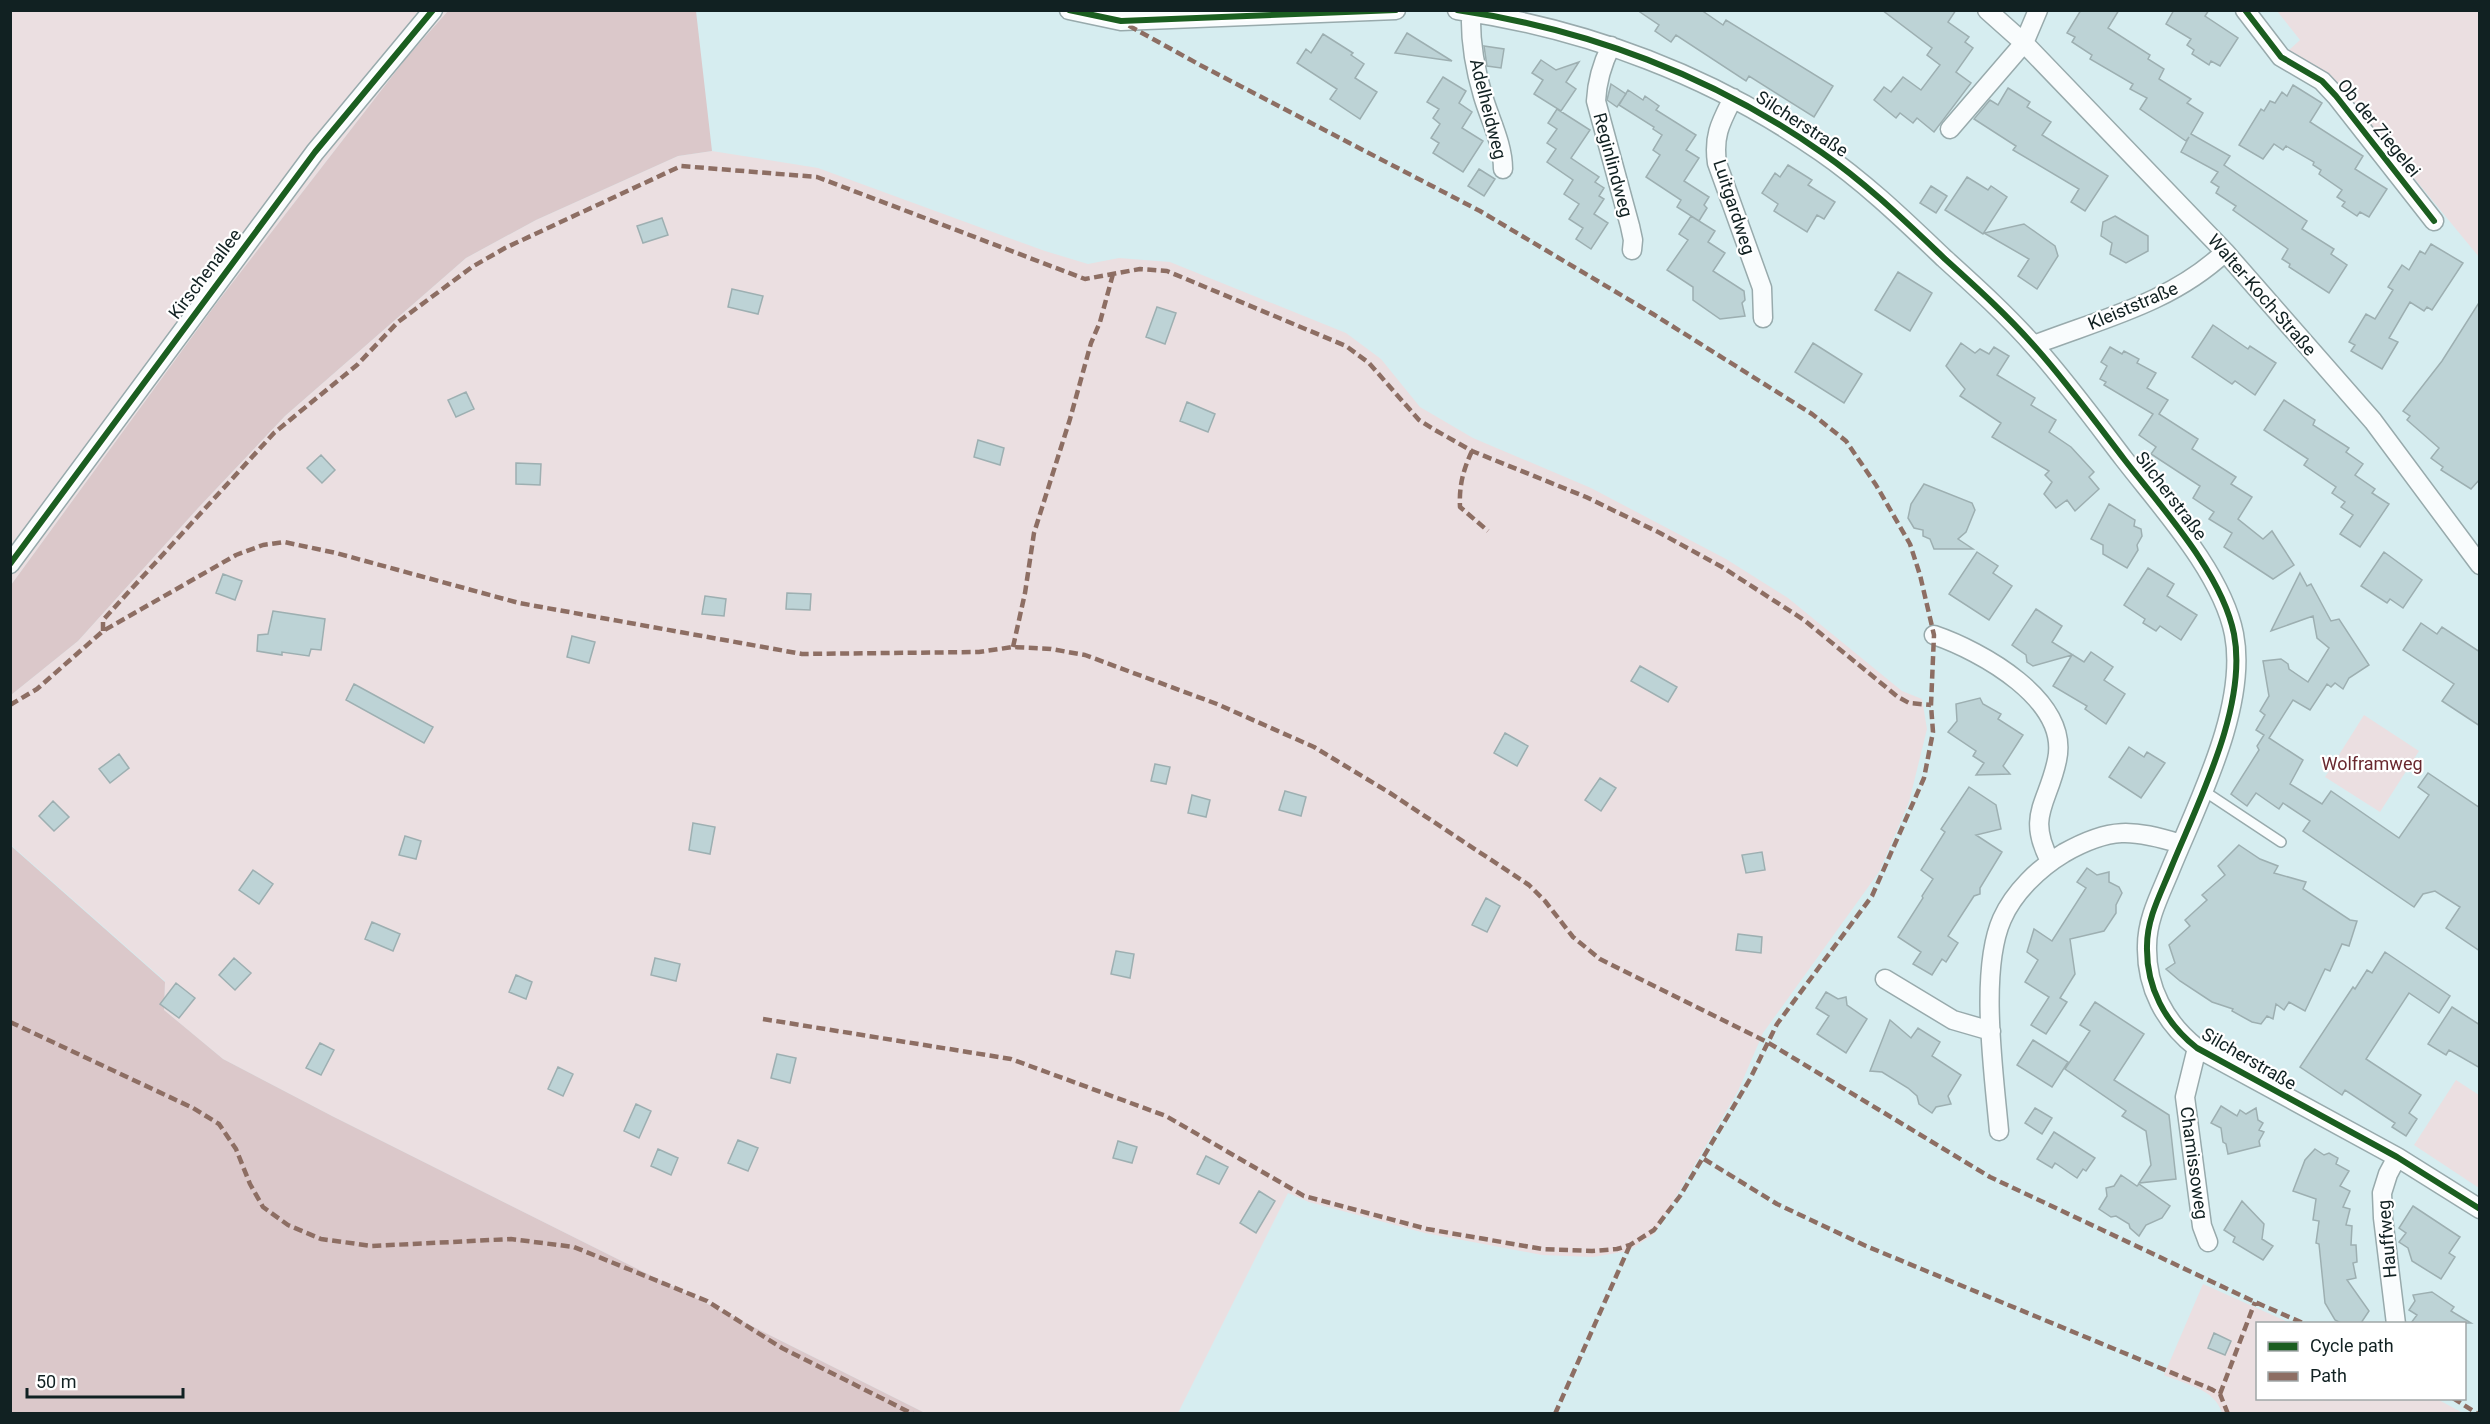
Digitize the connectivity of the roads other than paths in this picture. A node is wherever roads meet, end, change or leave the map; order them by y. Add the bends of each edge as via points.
1 (433, 10) edge
2 (1069, 10) edge
3 (1396, 10) edge
4 (1987, 10) edge
5 (2038, 10) edge
6 (2245, 10) edge
7 (1464, 11) edge
8 (2024, 43) junction
9 (1611, 46) junction
10 (1733, 98) junction
11 (1950, 129) dead end
12 (1503, 169) dead end
13 (2434, 221) dead end
14 (1632, 250) dead end
15 (2225, 252) junction
16 (1763, 318) dead end
17 (2034, 345) junction
18 (10, 564) edge
19 (2480, 565) edge
20 (1934, 634) dead end
21 (2204, 791) junction
22 (2281, 842) dead end
23 (2181, 844) junction
24 (2050, 861) junction
25 (1885, 978) dead end
26 (1991, 1031) junction
27 (2197, 1048) junction
28 (1999, 1131) dead end
29 (2397, 1157) junction
30 (2480, 1209) edge
31 (2208, 1242) dead end
32 (2396, 1322) edge

1 - 18 street, Kirschenallee via 315,152
2 - 3 street via 1121,21
4 - 8 street, Walter-Koch-Straße
5 - 8 street
6 - 13 street, Ob der Ziegelei via 2281,57 2322,81 2336,96
7 - 9 street, Silcherstraße via 1532,23
7 - 12 street, Adelheidweg
8 - 11 street
8 - 15 street, Walter-Koch-Straße
9 - 10 street, Silcherstraße
9 - 14 street, Reginlindweg via 1597,82 1596,101 1630,226
10 - 16 street, Luitgardweg via 1717,132 1717,164 1762,288
10 - 17 street, Silcherstraße via 1823,153 1885,202
15 - 17 street, Kleiststraße via 2196,278 2170,293
15 - 19 street, Walter-Koch-Straße via 2373,421
17 - 21 street, Silcherstraße via 2194,550 2226,605 2237,661 2235,696
20 - 24 street via 1990,662 2023,685 2052,719 2058,739 2057,758 2040,806 2038,828
21 - 22 lane
21 - 23 street, Silcherstraße
23 - 24 street via 2145,833 2115,833 2082,843
23 - 27 street, Silcherstraße via 2151,918 2147,943 2149,977 2164,1012 2180,1035
24 - 26 street via 2025,885 2002,918 1991,966
25 - 26 street via 1953,1020
26 - 28 street
27 - 29 street, Silcherstraße
27 - 31 street, Chamissoweg via 2185,1097 2202,1226
29 - 30 street, Silcherstraße
29 - 32 street, Hauffweg via 2382,1193

